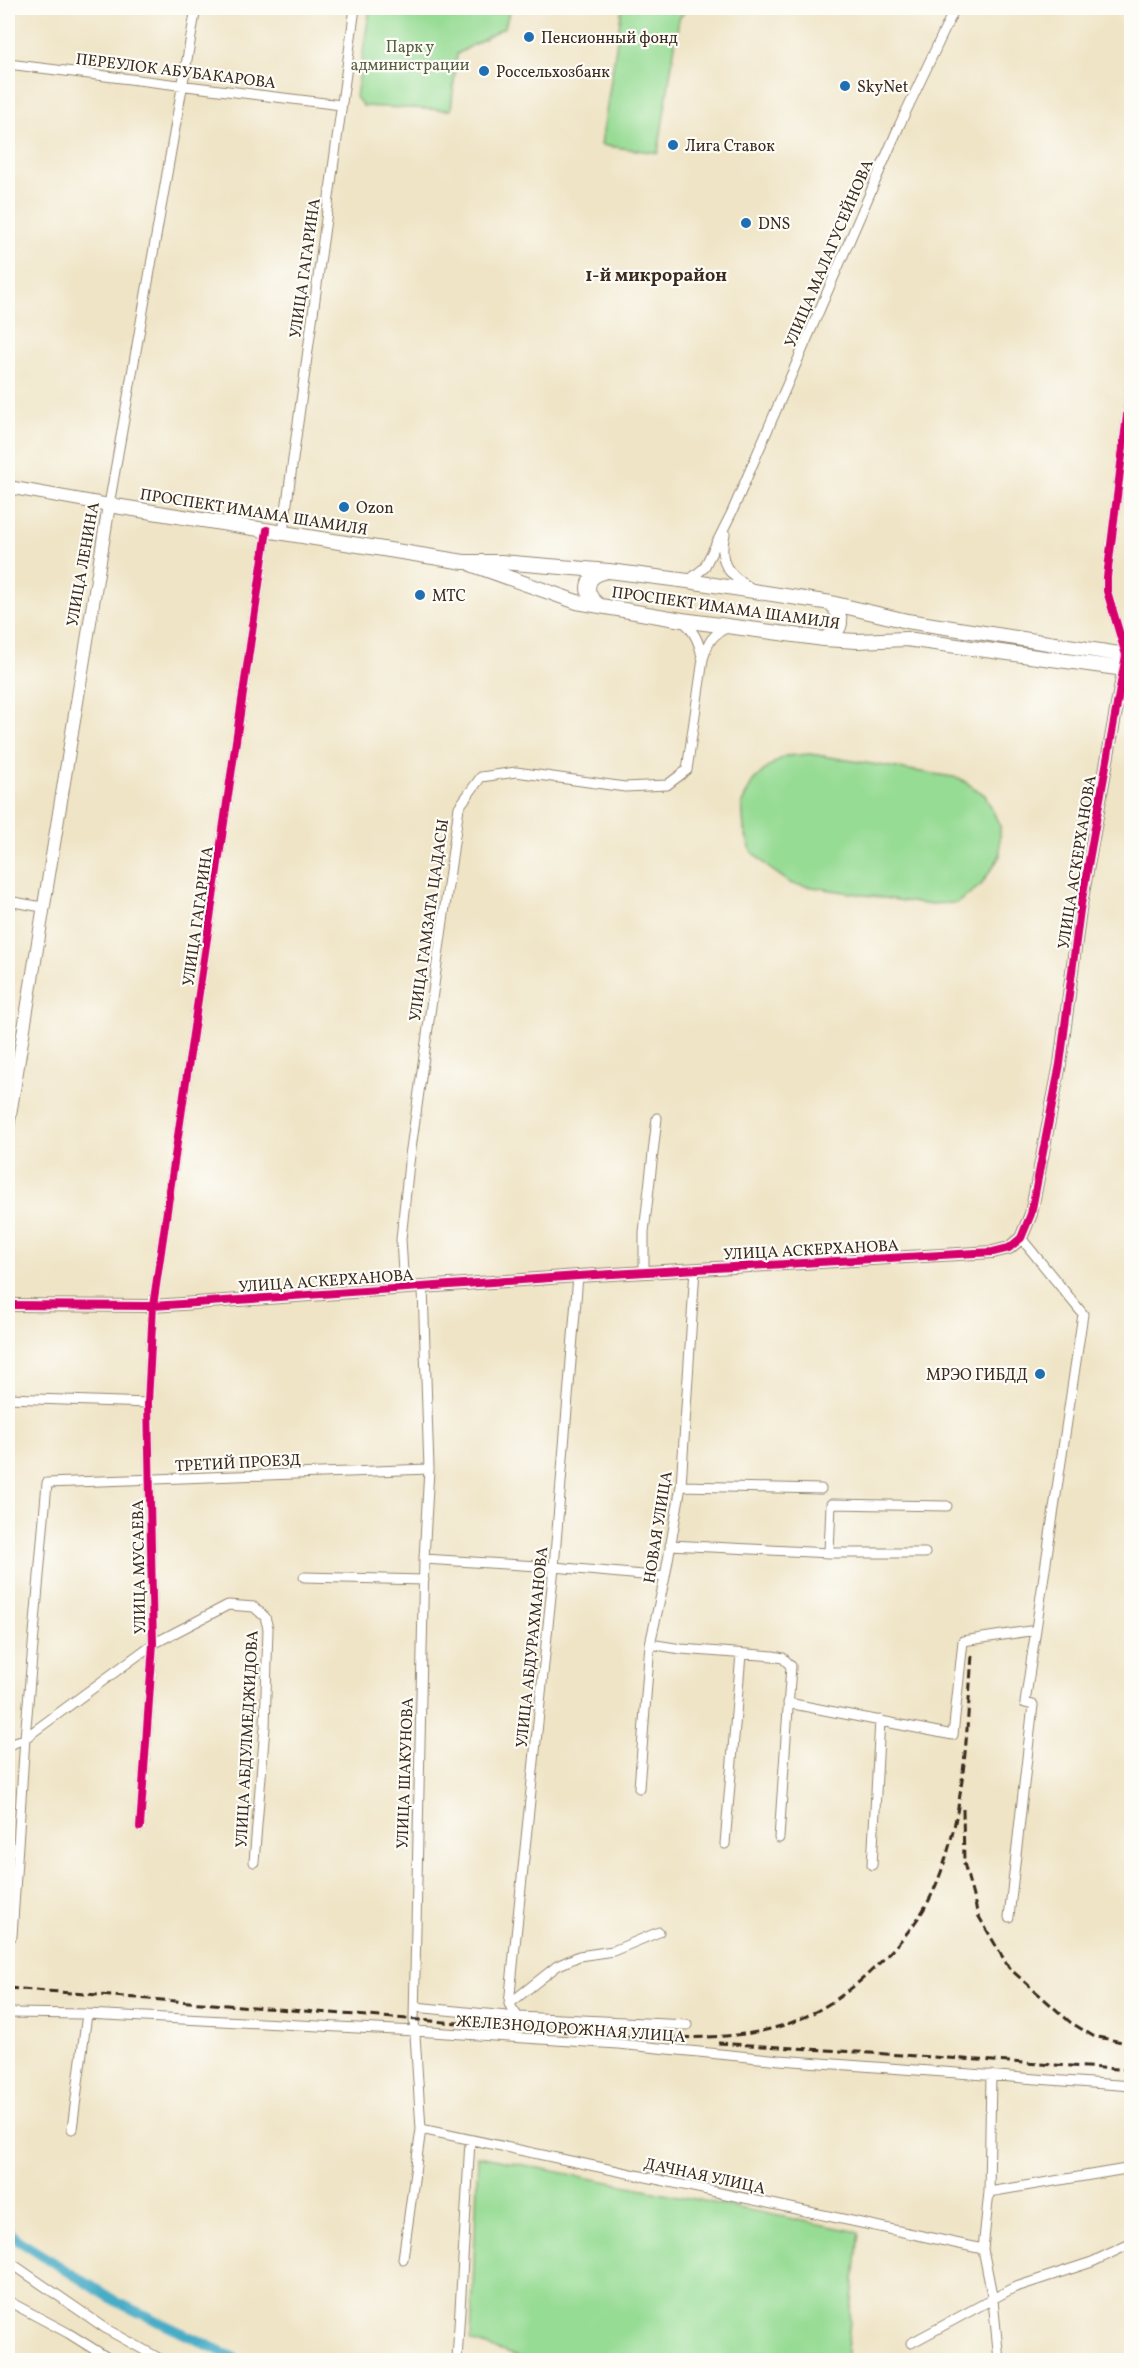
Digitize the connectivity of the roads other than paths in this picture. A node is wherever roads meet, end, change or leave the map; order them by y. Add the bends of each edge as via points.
1 (196, 8) edge
2 (355, 8) edge
3 (955, 8) edge
4 (8, 64) edge
5 (183, 87) junction
6 (341, 105) junction
7 (1131, 375) edge
8 (1130, 395) edge
9 (1119, 483) junction
10 (1131, 485) edge
11 (8, 487) edge
12 (109, 505) junction
13 (732, 512) junction
14 (267, 530) junction
15 (283, 532) junction
16 (464, 562) junction
17 (609, 571) junction
18 (688, 581) junction
19 (756, 592) junction
20 (831, 603) junction
21 (600, 606) junction
22 (682, 620) junction
23 (729, 627) junction
24 (824, 639) junction
25 (703, 659) junction
26 (1128, 663) edge
27 (8, 901) edge
28 (42, 907) junction
29 (657, 1118) dead end
30 (8, 1127) edge
31 (1021, 1238) junction
32 (695, 1269) junction
33 (644, 1272) junction
34 (579, 1276) junction
35 (423, 1287) junction
36 (404, 1289) junction
37 (8, 1305) edge
38 (153, 1306) junction
39 (8, 1398) edge
40 (148, 1403) junction
41 (429, 1469) junction
42 (149, 1481) junction
43 (681, 1486) junction
44 (821, 1489) dead end
45 (947, 1506) dead end
46 (670, 1545) junction
47 (829, 1553) junction
48 (925, 1553) dead end
49 (424, 1559) junction
50 (554, 1567) junction
51 (304, 1577) dead end
52 (664, 1577) junction
53 (424, 1580) junction
54 (1036, 1630) junction
55 (153, 1644) junction
56 (650, 1644) junction
57 (741, 1654) junction
58 (788, 1703) junction
59 (880, 1720) junction
60 (25, 1738) junction
61 (8, 1746) edge
62 (639, 1788) dead end
63 (140, 1827) dead end
64 (779, 1838) dead end
65 (725, 1844) dead end
66 (254, 1862) dead end
67 (872, 1865) dead end
68 (1008, 1917) dead end
69 (658, 1932) dead end
70 (12, 1936) dead end
71 (509, 2004) junction
72 (415, 2007) junction
73 (8, 2013) edge
74 (87, 2014) junction
75 (518, 2017) junction
76 (687, 2025) dead end
77 (415, 2031) junction
78 (991, 2075) junction
79 (1131, 2086) edge
80 (72, 2129) dead end
81 (421, 2129) junction
82 (470, 2141) junction
83 (1131, 2168) edge
84 (989, 2192) junction
85 (1131, 2243) edge
86 (983, 2249) junction
87 (403, 2259) dead end
88 (8, 2261) edge
89 (993, 2300) junction
90 (8, 2301) edge
91 (911, 2343) dead end
92 (111, 2361) edge
93 (162, 2361) edge
94 (457, 2361) edge
95 (999, 2361) edge

1 - 5 street, УЛИЦА ЛЕНИНА
2 - 6 street, УЛИЦА ГАГАРИНА
3 - 13 street, УЛИЦА МАЛАГУСЕЙНОВА via 900,124
4 - 5 street, ПЕРЕУЛОК АБУБАКАРОВА
5 - 6 street, ПЕРЕУЛОК АБУБАКАРОВА
5 - 12 street, УЛИЦА ЛЕНИНА
6 - 15 street, УЛИЦА ГАГАРИНА
7 - 8 street
8 - 9 street
9 - 10 street
9 - 26 street via 1107,591
11 - 12 street
12 - 14 main road, ПРОСПЕКТ ИМАМА ШАМИЛЯ
12 - 28 street, УЛИЦА ЛЕНИНА
13 - 18 street via 704,568
13 - 19 street via 723,556 732,577
14 - 15 main road, ПРОСПЕКТ ИМАМА ШАМИЛЯ
14 - 38 street, УЛИЦА ГАГАРИНА
15 - 16 main road, ПРОСПЕКТ ИМАМА ШАМИЛЯ
16 - 17 main road, ПРОСПЕКТ ИМАМА ШАМИЛЯ
16 - 21 main road, ПРОСПЕКТ ИМАМА ШАМИЛЯ via 577,602
17 - 18 main road, ПРОСПЕКТ ИМАМА ШАМИЛЯ
17 - 21 main road via 596,574 587,585 587,593
18 - 19 main road, ПРОСПЕКТ ИМАМА ШАМИЛЯ
19 - 20 main road, ПРОСПЕКТ ИМАМА ШАМИЛЯ
20 - 24 main road via 840,613 839,629
20 - 26 main road, ПРОСПЕКТ ИМАМА ШАМИЛЯ
21 - 22 main road, ПРОСПЕКТ ИМАМА ШАМИЛЯ
22 - 23 main road, ПРОСПЕКТ ИМАМА ШАМИЛЯ
22 - 25 street via 699,640
23 - 24 main road, ПРОСПЕКТ ИМАМА ШАМИЛЯ
23 - 25 street via 708,642
24 - 26 main road, ПРОСПЕКТ ИМАМА ШАМИЛЯ via 906,639
25 - 36 street, УЛИЦА ГАМЗАТА ЦАДАСЫ via 687,770 667,784 625,787 516,772 481,777 459,807 409,1163 401,1239
26 - 31 street, УЛИЦА АСКЕРХАНОВА via 1080,910 1060,1064 1031,1214
27 - 28 street
28 - 30 street, УЛИЦА ЛЕНИНА
29 - 33 street via 644,1232
31 - 32 street, УЛИЦА АСКЕРХАНОВА via 1009,1248 993,1252
31 - 54 street via 1083,1314
32 - 33 street, УЛИЦА АСКЕРХАНОВА
32 - 43 street, НОВАЯ УЛИЦА
33 - 34 street, УЛИЦА АСКЕРХАНОВА
34 - 35 street, УЛИЦА АСКЕРХАНОВА
34 - 50 street, УЛИЦА АБДУРАХМАНОВА
35 - 36 street, УЛИЦА АСКЕРХАНОВА
35 - 41 street, УЛИЦА ШАКУНОВА
36 - 38 street, УЛИЦА АСКЕРХАНОВА
37 - 38 street, УЛИЦА АСКЕРХАНОВА
38 - 40 street, УЛИЦА МУСАЕВА
39 - 40 street
40 - 42 street, УЛИЦА МУСАЕВА
41 - 42 street, ТРЕТИЙ ПРОЕЗД
41 - 49 street, УЛИЦА ШАКУНОВА
42 - 55 street, УЛИЦА МУСАЕВА
42 - 60 street, ТРЕТИЙ ПРОЕЗД via 47,1483
43 - 44 street
43 - 46 street, НОВАЯ УЛИЦА
45 - 47 street via 831,1504
46 - 47 street
46 - 52 street, НОВАЯ УЛИЦА
47 - 48 street
49 - 50 street
49 - 53 street, УЛИЦА ШАКУНОВА
50 - 52 street
50 - 71 street, УЛИЦА АБДУРАХМАНОВА
51 - 53 street
52 - 56 street, НОВАЯ УЛИЦА
53 - 72 street, УЛИЦА ШАКУНОВА
54 - 59 street via 963,1641 953,1735
54 - 68 street via 1025,1702 1033,1705
55 - 60 street
55 - 63 street, УЛИЦА МУСАЕВА
55 - 66 street, УЛИЦА АБДУЛМЕДЖИДОВА via 228,1605 254,1607 265,1617 265,1727
56 - 57 street
56 - 62 street, НОВАЯ УЛИЦА
57 - 58 street via 787,1661 791,1666
57 - 65 street
58 - 59 street
58 - 64 street
59 - 67 street
60 - 61 street
60 - 70 street
69 - 71 street via 613,1951 579,1956 557,1966
71 - 75 street
72 - 75 street
72 - 77 street, УЛИЦА ШАКУНОВА
73 - 74 street, ЖЕЛЕЗНОДОРОЖНАЯ УЛИЦА
74 - 77 street, ЖЕЛЕЗНОДОРОЖНАЯ УЛИЦА
74 - 80 street
75 - 76 street
77 - 78 street, ЖЕЛЕЗНОДОРОЖНАЯ УЛИЦА
77 - 81 street, УЛИЦА ШАКУНОВА
78 - 79 street, ЖЕЛЕЗНОДОРОЖНАЯ УЛИЦА
78 - 84 street
81 - 82 street, ДАЧНАЯ УЛИЦА
81 - 87 street, УЛИЦА ШАКУНОВА
82 - 86 street, ДАЧНАЯ УЛИЦА
82 - 94 street
83 - 84 street
84 - 86 street
85 - 89 street via 1092,2262 1013,2288
86 - 89 street
88 - 93 street via 108,2330
89 - 91 street
89 - 95 street
90 - 92 street

